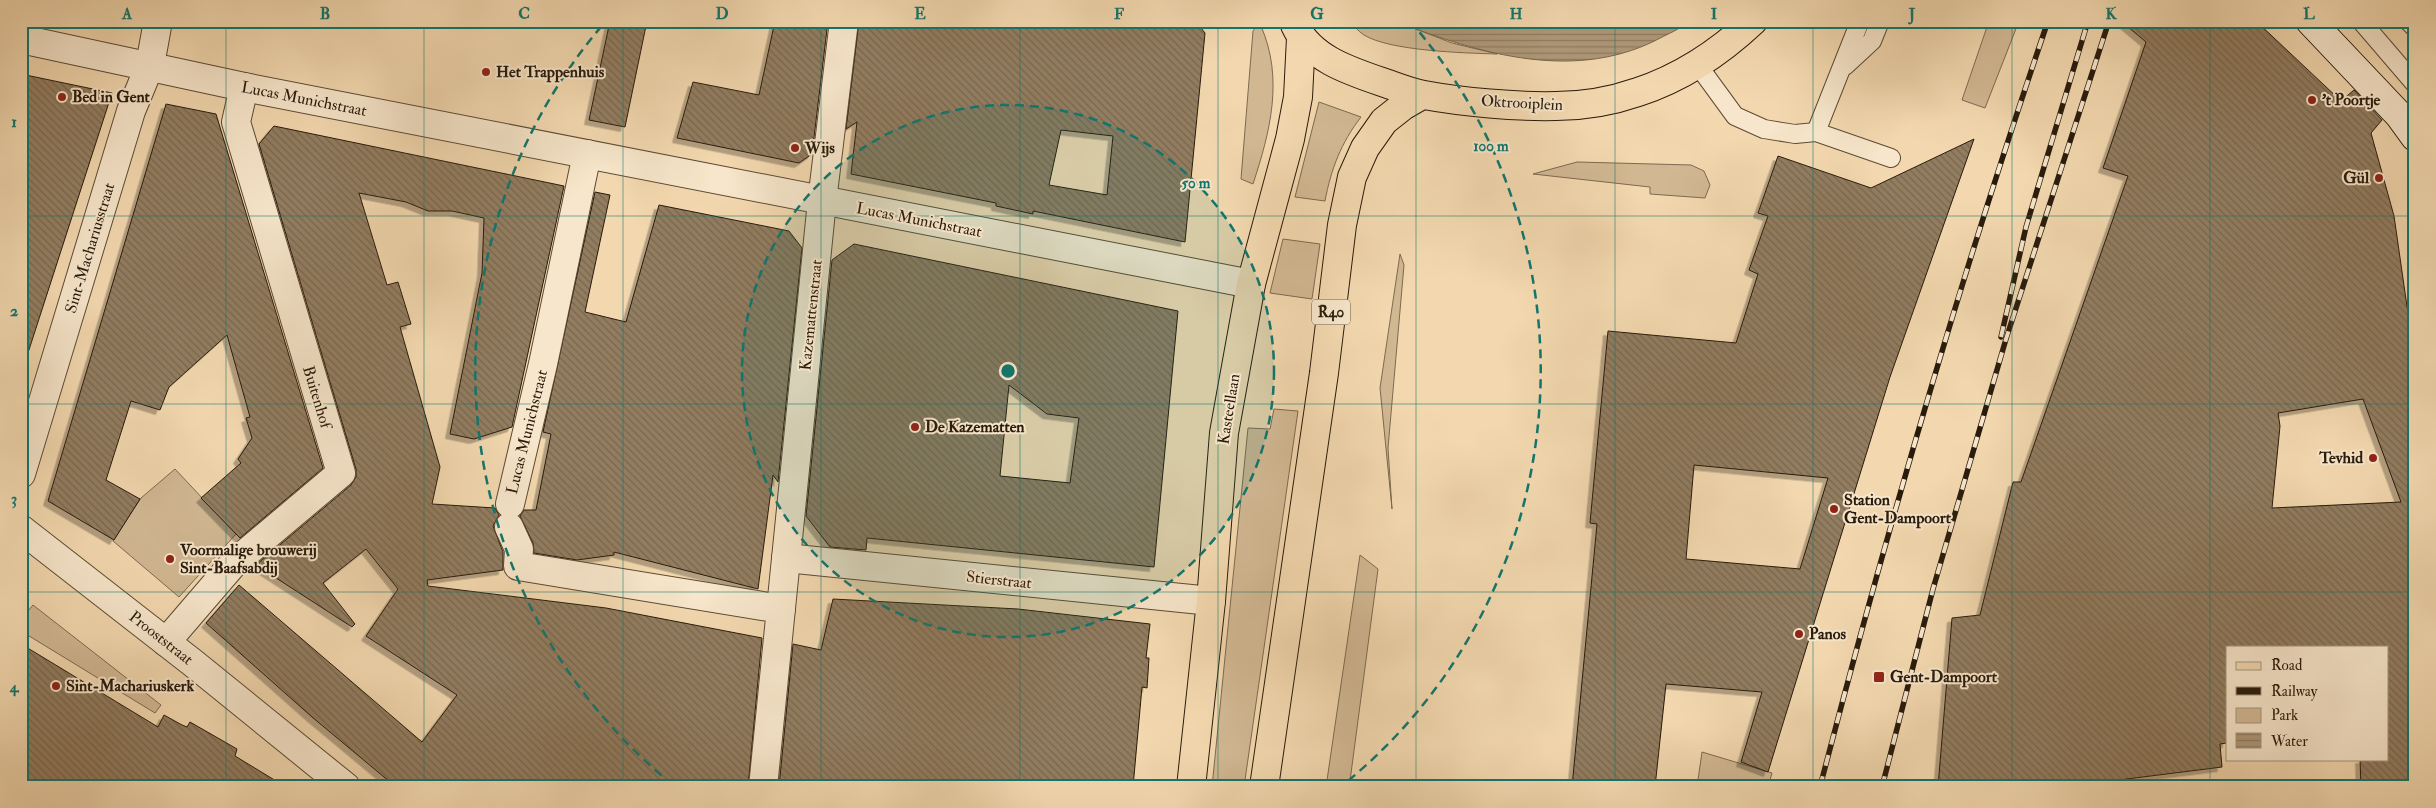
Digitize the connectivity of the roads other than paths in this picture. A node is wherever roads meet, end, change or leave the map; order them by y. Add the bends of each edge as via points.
1 (158, 21) edge
2 (844, 21) edge
3 (1753, 21) edge
4 (1860, 21) edge
5 (1880, 21) edge
6 (2310, 21) edge
7 (2361, 21) edge
8 (2408, 21) edge
9 (2415, 28) edge
10 (1297, 30) edge
11 (21, 39) edge
12 (1697, 64) junction
13 (150, 65) junction
14 (1841, 70) junction
15 (2415, 84) edge
16 (244, 87) junction
17 (1422, 95) junction
18 (1816, 132) junction
19 (2415, 137) edge
20 (588, 154) junction
21 (1891, 158) dead end
22 (822, 201) junction
23 (1251, 284) junction
24 (21, 474) edge
25 (21, 529) edge
26 (786, 558) junction
27 (1211, 601) junction
28 (780, 609) junction
29 (166, 642) junction
30 (346, 787) edge
31 (763, 787) edge
32 (1191, 787) edge
33 (1264, 787) edge

1 - 13 street, Sint-Machariusstraat
2 - 22 street, Kazemattenstraat
3 - 12 main road, Oktrooiplein
4 - 14 lane
5 - 14 lane via 1872,41
6 - 19 street via 2399,115
7 - 15 lane
8 - 9 lane
10 - 17 main road, Oktrooiplein via 1325,58 1350,71
10 - 23 main road, Kasteellaan via 1298,97
11 - 13 street, Lucas Munichstraat
12 - 17 main road, Oktrooiplein via 1637,93 1595,103 1556,106
12 - 18 lane via 1735,116 1764,129 1795,134
13 - 16 street, Lucas Munichstraat
13 - 24 street, Sint-Machariusstraat via 131,111
14 - 18 lane
16 - 20 street, Lucas Munichstraat
16 - 29 street, Buitenhof via 236,122 340,473 233,564
17 - 33 main road, R40 via 1384,121 1365,148 1352,177 1342,225 1324,373
18 - 21 lane
20 - 22 street, Lucas Munichstraat
20 - 28 street, Lucas Munichstraat via 509,515 519,549 518,566
22 - 23 street, Lucas Munichstraat
22 - 26 street, Kazemattenstraat
23 - 27 main road, Kasteellaan via 1224,433
25 - 29 street, Prooststraat
26 - 27 street, Stierstraat
26 - 28 street, Kazemattenstraat
27 - 32 main road, Kasteellaan
28 - 31 street, Kazemattenstraat
29 - 30 street, Prooststraat

